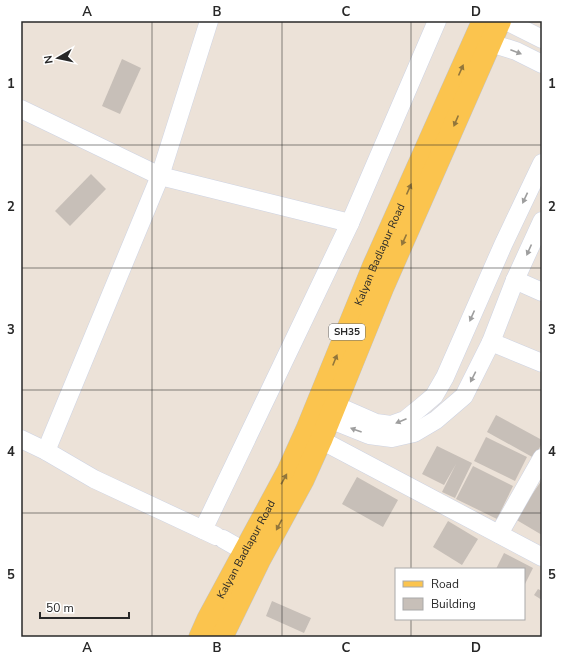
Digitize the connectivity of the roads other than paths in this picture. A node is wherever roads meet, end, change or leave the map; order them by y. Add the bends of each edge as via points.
1 (209, 21) edge
2 (436, 21) edge
3 (483, 21) edge
4 (500, 21) edge
5 (506, 21) edge
6 (542, 39) edge
7 (490, 43) junction
8 (542, 64) edge
9 (21, 109) edge
10 (542, 163) edge
11 (160, 176) junction
12 (542, 221) edge
13 (350, 223) junction
14 (515, 280) junction
15 (542, 292) edge
16 (491, 342) junction
17 (542, 363) edge
18 (332, 412) junction
19 (314, 434) junction
20 (21, 440) edge
21 (46, 451) junction
22 (542, 458) edge
23 (500, 534) junction
24 (214, 535) junction
25 (244, 551) junction
26 (542, 557) edge
27 (214, 630) edge

1 - 11 street
2 - 13 street
19 -> 3 main road, Kalyan Badlapur Road / SH35 via 373,267
4 - 7 main road, Kalyan Badlapur Road / SH35
5 - 6 street
7 -> 8 street
7 -> 18 main road, Kalyan Badlapur Road / SH35 via 383,287
9 - 11 street
10 -> 18 street via 434,396 405,420 391,425
11 - 13 street
11 - 21 street
12 -> 14 street
13 - 24 street
14 - 15 street
14 - 16 street
16 - 17 street
16 -> 18 street via 464,396 436,420 414,433 392,438 369,435
18 - 19 main road, Kalyan Badlapur Road / SH35
19 - 23 street
25 -> 19 main road, Kalyan Badlapur Road / SH35 via 288,471
19 -> 27 main road, Kalyan Badlapur Road / SH35 via 303,480 260,560
20 - 21 street
21 - 24 street via 94,479
22 - 23 street
23 - 26 street
24 - 25 street
25 - 27 main road, Kalyan Badlapur Road / SH35

